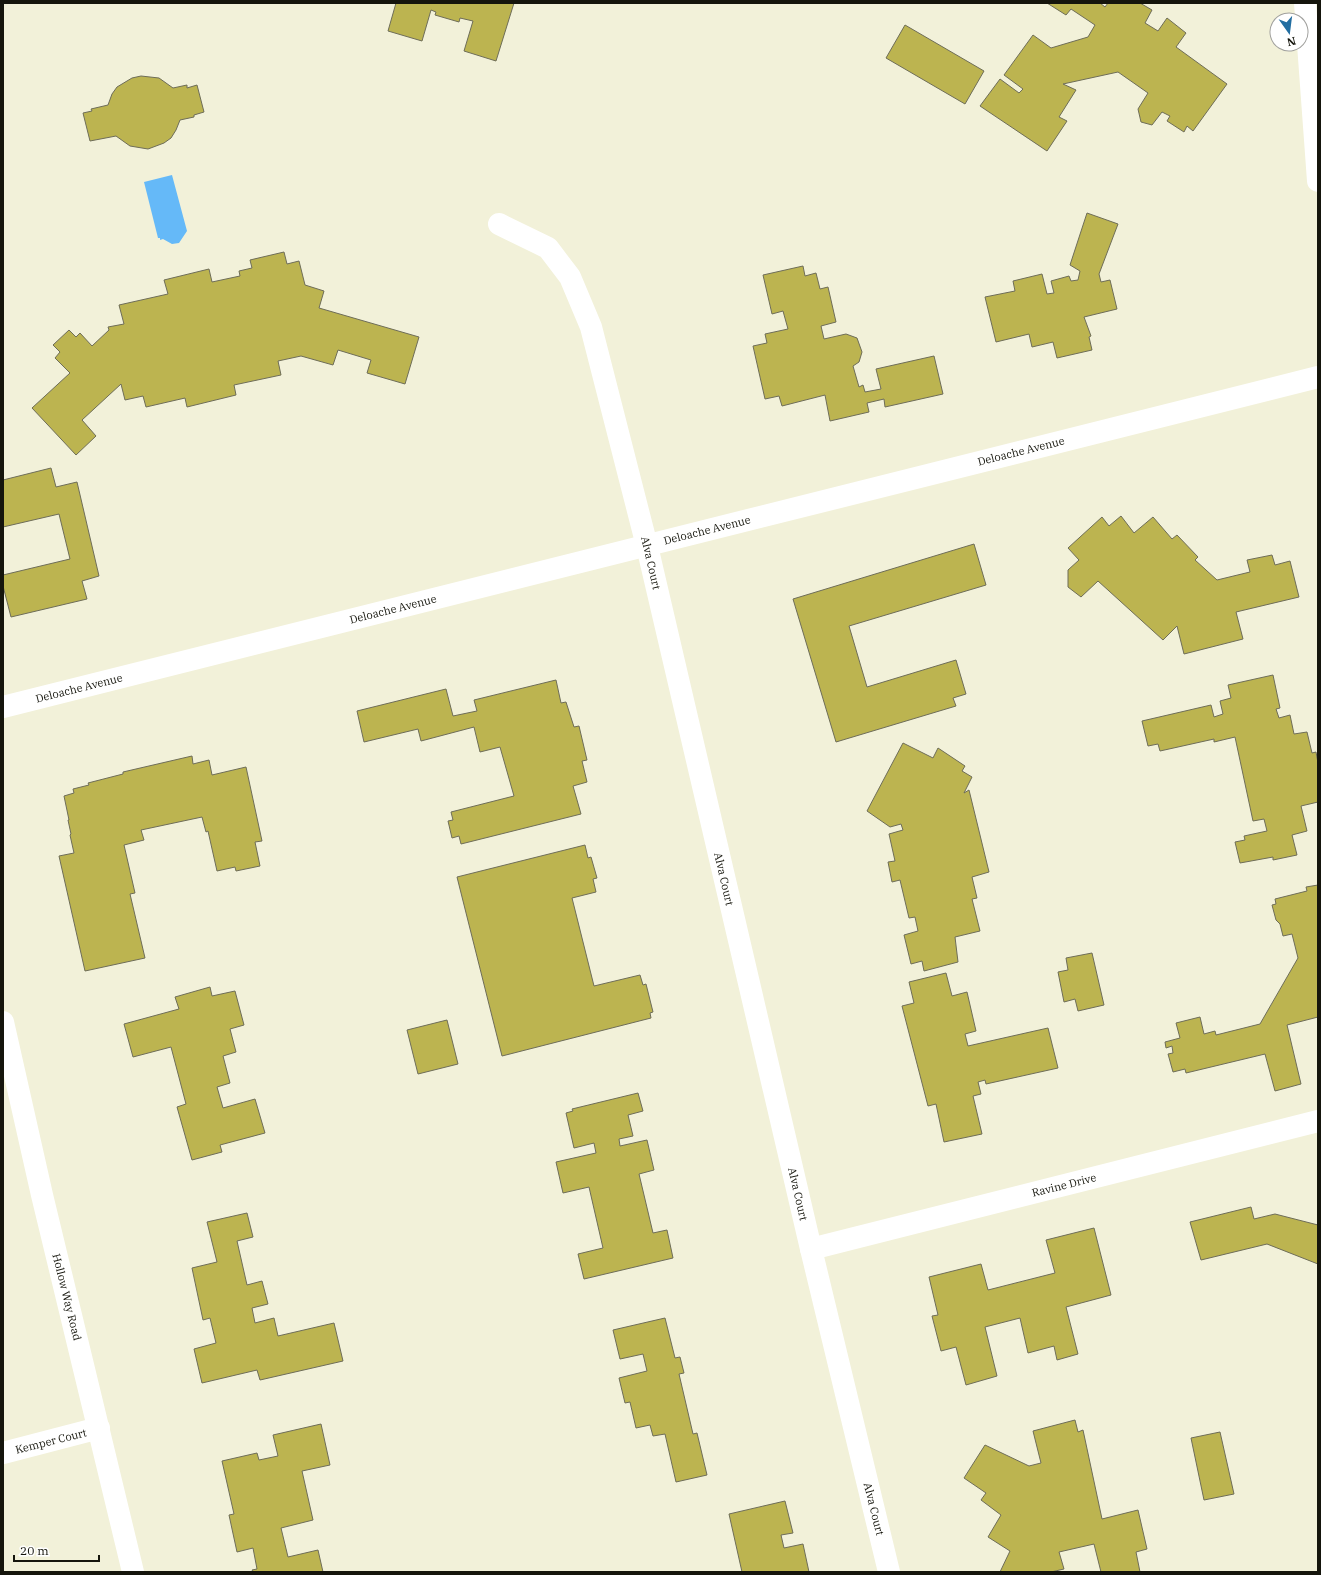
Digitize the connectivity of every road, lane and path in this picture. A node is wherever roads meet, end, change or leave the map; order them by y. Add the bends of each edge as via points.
1 (1305, 3) edge
2 (1318, 180) edge
3 (499, 224) dead end
4 (1318, 377) edge
5 (647, 546) junction
6 (3, 707) edge
7 (3, 1022) edge
8 (1318, 1121) edge
9 (811, 1249) junction
10 (98, 1428) junction
11 (3, 1453) edge
12 (133, 1572) edge
13 (889, 1572) edge

1 - 2 street
3 - 5 street, Alva Court via 548,248 570,277 591,327
4 - 5 street, Deloache Avenue
5 - 6 street, Deloache Avenue
5 - 9 street, Alva Court
7 - 10 street, Hollow Way Road
8 - 9 street, Ravine Drive
9 - 13 street, Alva Court
10 - 11 street, Kemper Court
10 - 12 street, Hollow Way Road

